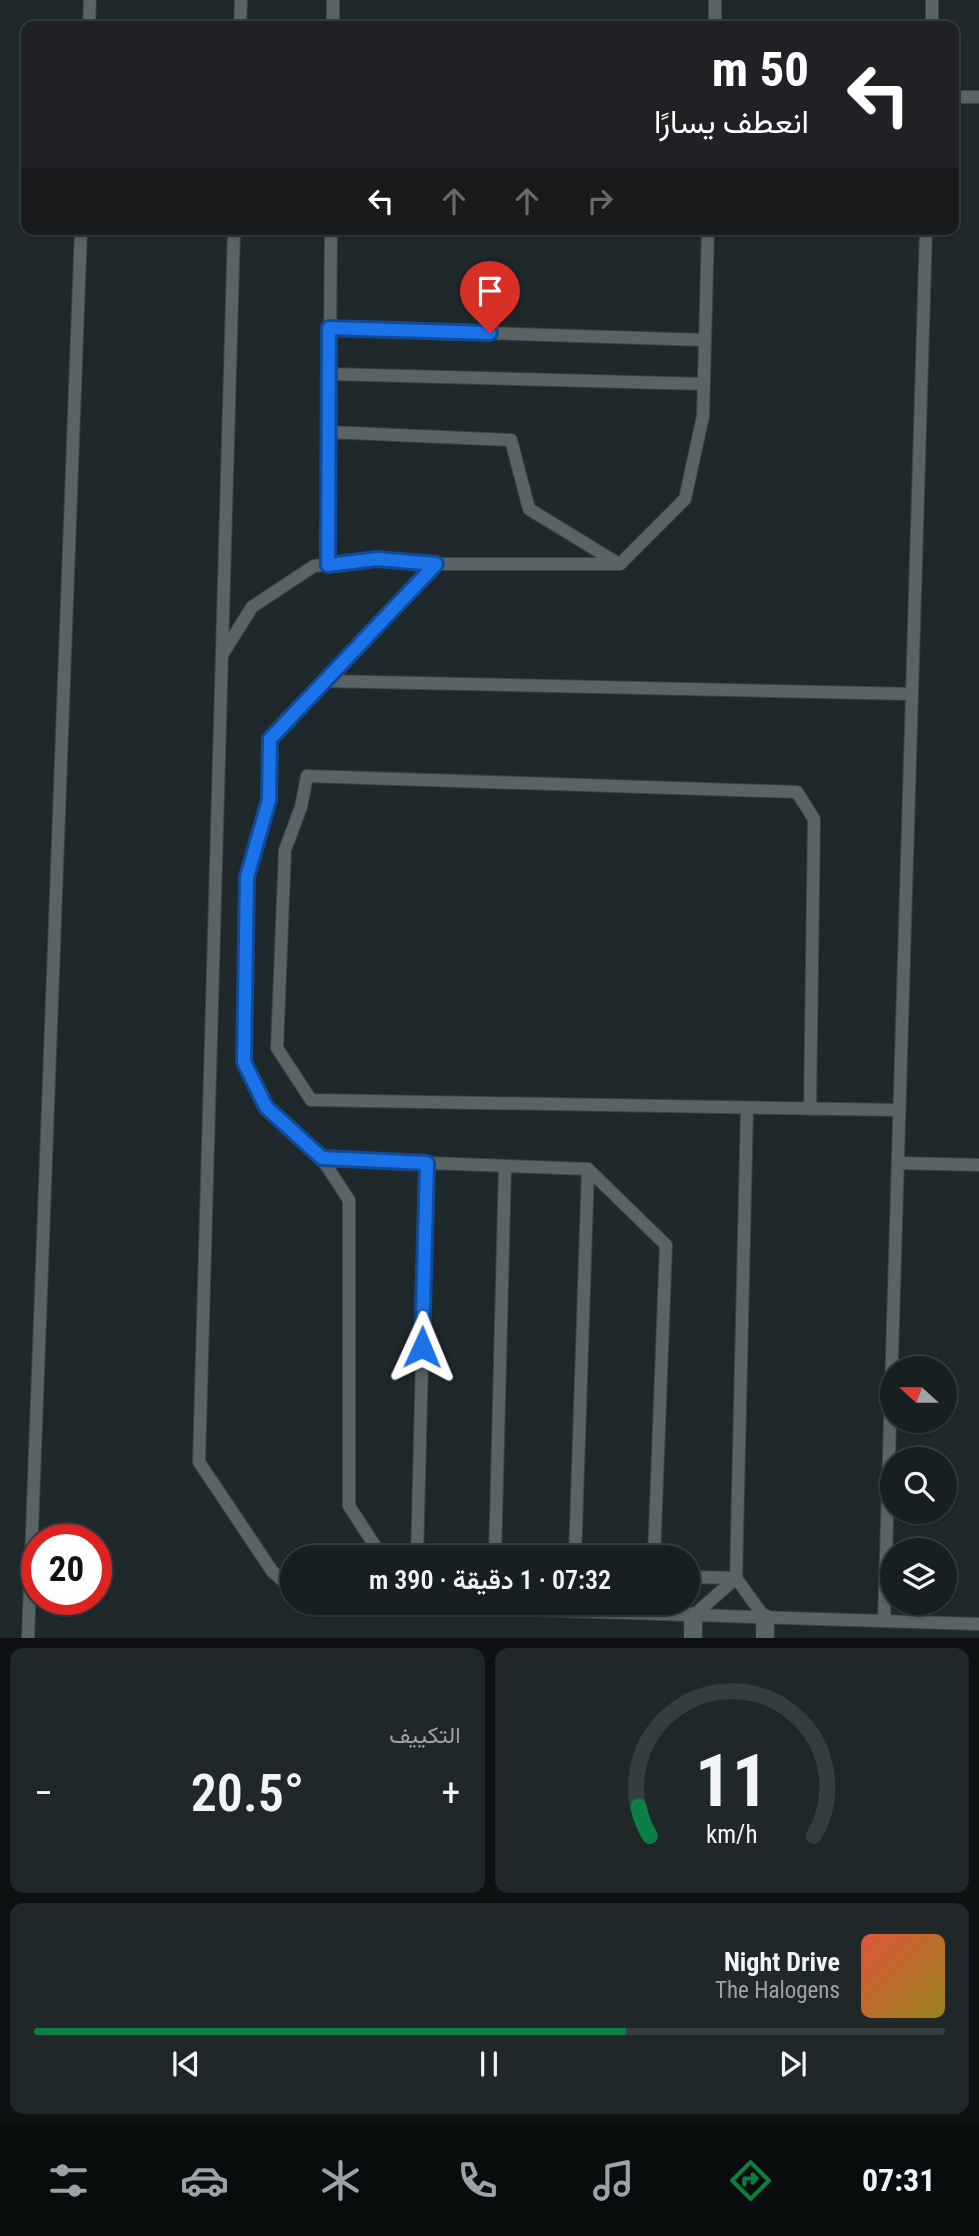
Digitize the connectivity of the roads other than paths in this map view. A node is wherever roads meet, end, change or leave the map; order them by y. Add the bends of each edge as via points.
1 (90, 0) edge
2 (241, 0) edge
3 (333, 0) edge
4 (715, 0) edge
5 (932, 0) edge
6 (89, 21) edge
7 (240, 21) edge
8 (333, 21) edge
9 (715, 21) edge
10 (932, 21) edge
11 (959, 96) edge
12 (979, 97) edge
13 (81, 235) edge
14 (234, 235) edge
15 (331, 235) edge
16 (708, 235) edge
17 (926, 235) edge
18 (329, 328) junction
19 (705, 340) junction
20 (329, 374) junction
21 (704, 384) junction
22 (328, 432) junction
23 (436, 564) junction
24 (328, 565) junction
25 (620, 565) junction
26 (222, 656) junction
27 (325, 681) junction
28 (912, 694) junction
29 (747, 1108) junction
30 (810, 1108) junction
31 (899, 1110) junction
32 (322, 1158) junction
33 (427, 1163) junction
34 (898, 1163) junction
35 (979, 1165) edge
36 (505, 1166) junction
37 (588, 1169) junction
38 (374, 1545) edge
39 (417, 1545) edge
40 (495, 1545) edge
41 (575, 1545) edge
42 (654, 1545) edge
43 (700, 1577) edge
44 (280, 1578) edge
45 (736, 1578) junction
46 (663, 1615) edge
47 (693, 1616) junction
48 (765, 1618) junction
49 (884, 1621) junction
50 (979, 1624) edge
51 (28, 1637) edge
52 (693, 1637) edge
53 (765, 1637) edge

1 - 6 lane
2 - 7 lane
3 - 8 lane
4 - 9 lane
5 - 10 lane
11 - 12 lane
13 - 51 lane
14 - 26 lane
15 - 18 lane
16 - 19 lane
17 - 28 lane
18 - 19 lane
18 - 20 lane
19 - 21 lane
20 - 21 lane
20 - 22 lane
21 - 25 lane via 703,416 685,499
22 - 24 lane
22 - 25 lane via 512,440 529,509
23 - 24 lane via 377,559
23 - 25 lane
23 - 27 lane
24 - 26 lane via 314,566 253,607
26 - 44 lane via 199,1462
27 - 28 lane
27 - 32 lane via 270,739 269,800 247,877 244,1062 266,1107
28 - 31 lane
29 - 30 lane
29 - 30 lane via 311,1100 277,1048 285,850 307,776 797,792 814,819
29 - 45 lane
30 - 31 lane
31 - 34 lane
32 - 33 lane
32 - 38 lane via 349,1200 349,1506
33 - 36 lane
33 - 39 lane
34 - 35 lane
34 - 49 lane
36 - 37 lane
36 - 40 lane
37 - 41 lane
37 - 42 lane via 666,1245
43 - 45 lane
45 - 47 lane
45 - 48 lane
46 - 47 lane
47 - 48 lane
47 - 52 street
48 - 49 lane
48 - 53 street
49 - 50 lane

